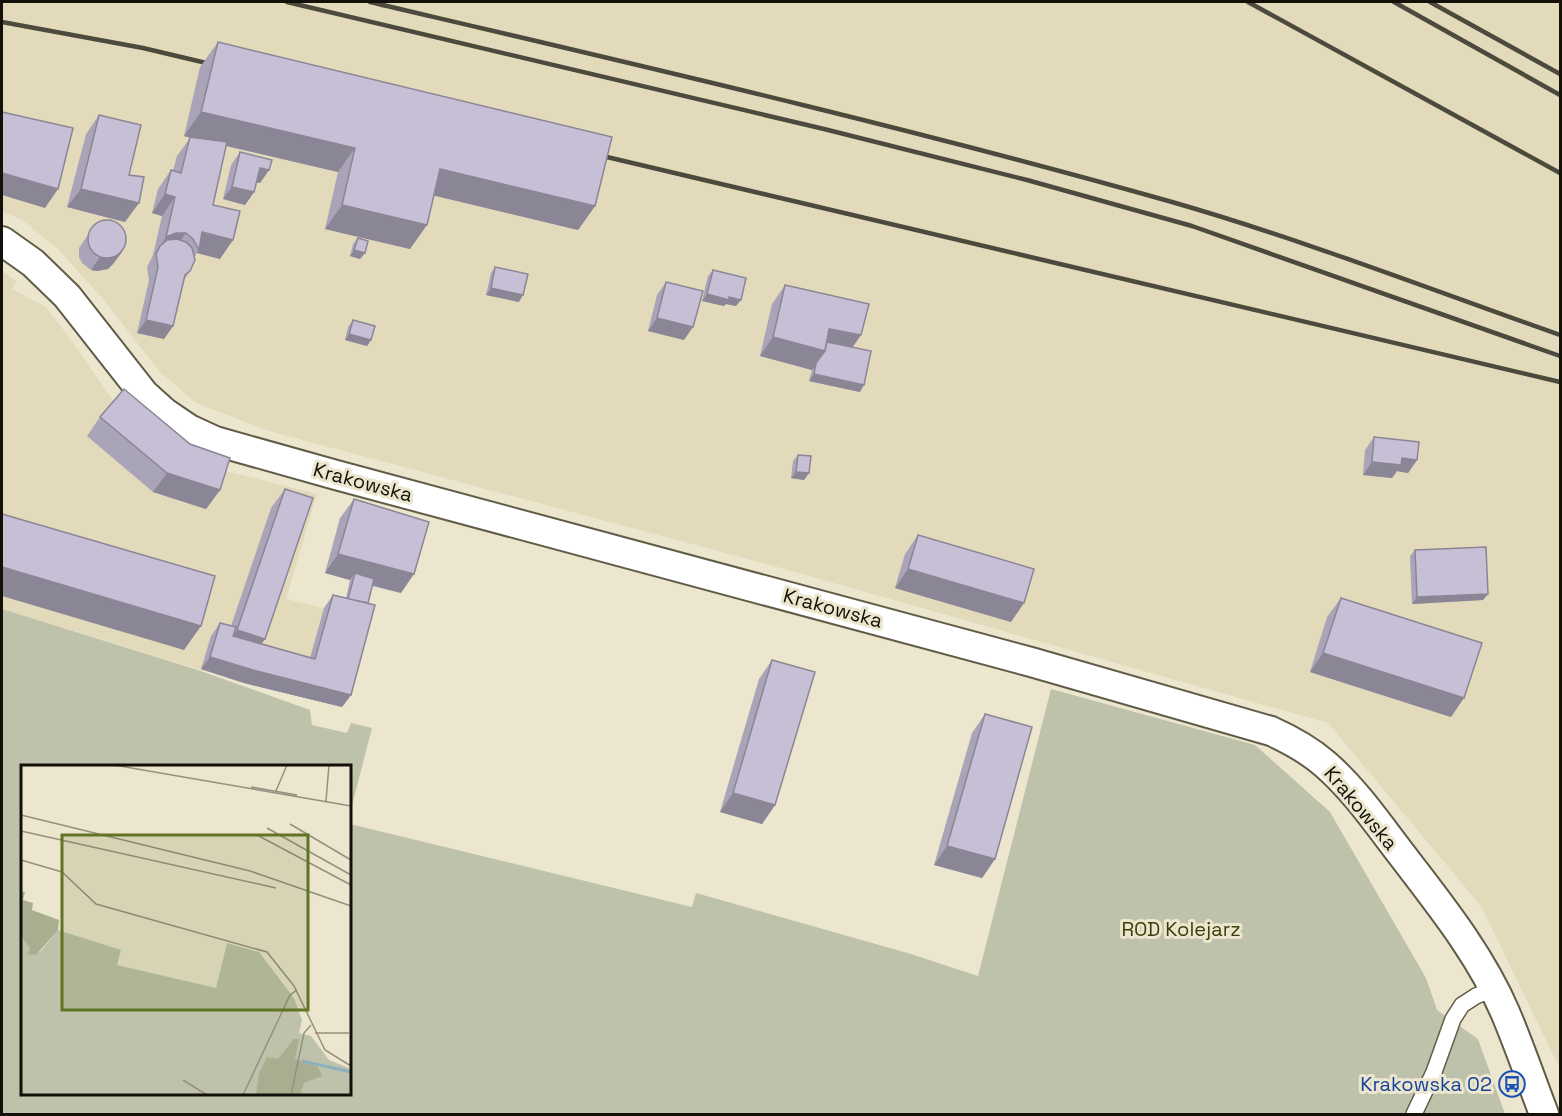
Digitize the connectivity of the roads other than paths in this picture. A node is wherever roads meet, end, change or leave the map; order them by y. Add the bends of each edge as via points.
1 (2, 241) edge
2 (1493, 989) junction
3 (1414, 1114) edge
4 (1544, 1114) edge

1 - 2 street, Krakowska via 33,263 67,296 144,394 172,418 215,441 1056,669 1271,731 1301,745 1326,764 1368,811 1452,921
2 - 3 lane via 1462,1005 1453,1019
2 - 4 street, Krakowska

